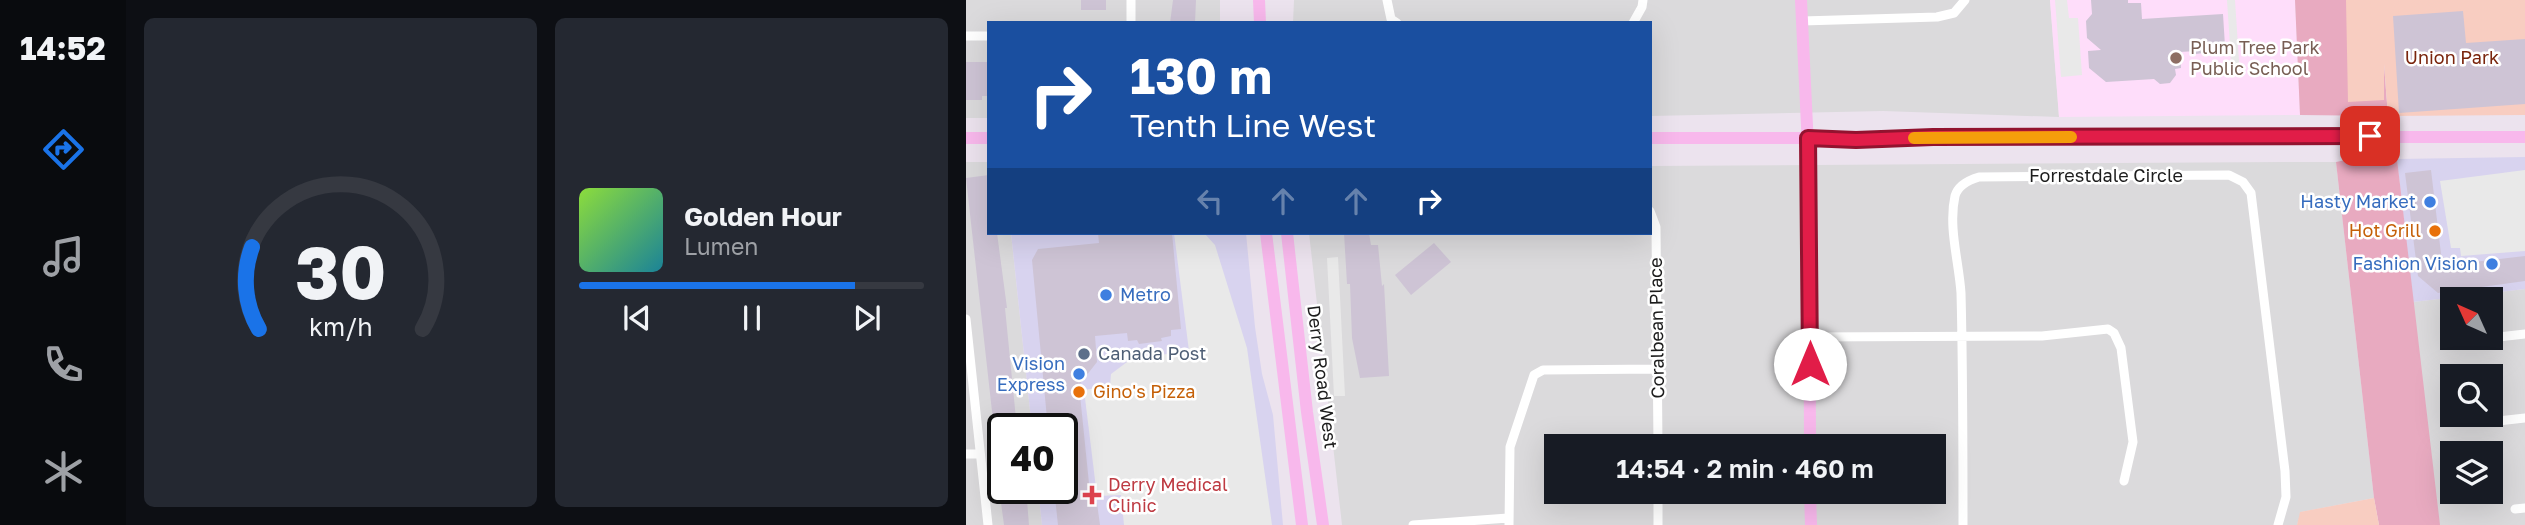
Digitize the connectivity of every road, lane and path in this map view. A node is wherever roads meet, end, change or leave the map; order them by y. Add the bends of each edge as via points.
1 (1131, 0) edge
2 (1259, 0) edge
3 (1387, 0) edge
4 (1643, 0) edge
5 (1801, 0) edge
6 (1965, 0) edge
7 (1131, 21) edge
8 (1260, 21) edge
9 (1394, 21) edge
10 (1634, 21) edge
11 (1802, 21) junction
12 (966, 36) edge
13 (987, 36) edge
14 (2525, 137) edge
15 (966, 138) edge
16 (987, 138) edge
17 (1652, 138) edge
18 (1808, 138) junction
19 (1652, 217) edge
20 (1266, 235) edge
21 (1287, 235) edge
22 (966, 319) edge
23 (2525, 334) edge
24 (1962, 336) junction
25 (2503, 336) edge
26 (1810, 337) junction
27 (1658, 369) junction
28 (969, 384) edge
29 (2525, 418) edge
30 (2503, 420) edge
31 (1658, 434) edge
32 (1810, 434) edge
33 (966, 454) edge
34 (981, 454) junction
35 (2124, 481) dead end
36 (1658, 504) edge
37 (1810, 504) edge
38 (1509, 521) edge
39 (988, 525) edge
40 (1301, 525) edge
41 (1323, 525) edge
42 (1413, 525) edge
43 (1658, 525) edge
44 (1811, 525) edge
45 (1963, 525) edge
46 (2278, 525) edge

1 - 7 street
2 - 8 street
3 - 9 street
4 - 10 street
5 - 11 street
6 - 11 street via 1954,13 1937,17
11 - 18 street
12 - 13 street
14 - 18 street
15 - 16 street
17 - 18 street
18 - 26 street
19 - 27 street, Coralbean Place via 1656,227
20 - 40 street
21 - 41 street, Derry Road West
22 - 28 street
23 - 25 street
24 - 26 street
24 - 35 street via 2042,336 2108,329 2114,333 2121,348 2133,442
24 - 45 street, Forrestdale Circle
24 - 46 street, Forrestdale Circle via 1954,205 1956,194 1970,180 2237,178 2251,193 2282,443 2286,497
26 - 32 street
27 - 31 street, Coralbean Place
27 - 38 street via 1543,370 1534,375 1512,435
28 - 34 street
29 - 30 street
33 - 34 street
34 - 39 street
36 - 43 street
37 - 44 street
38 - 42 street

